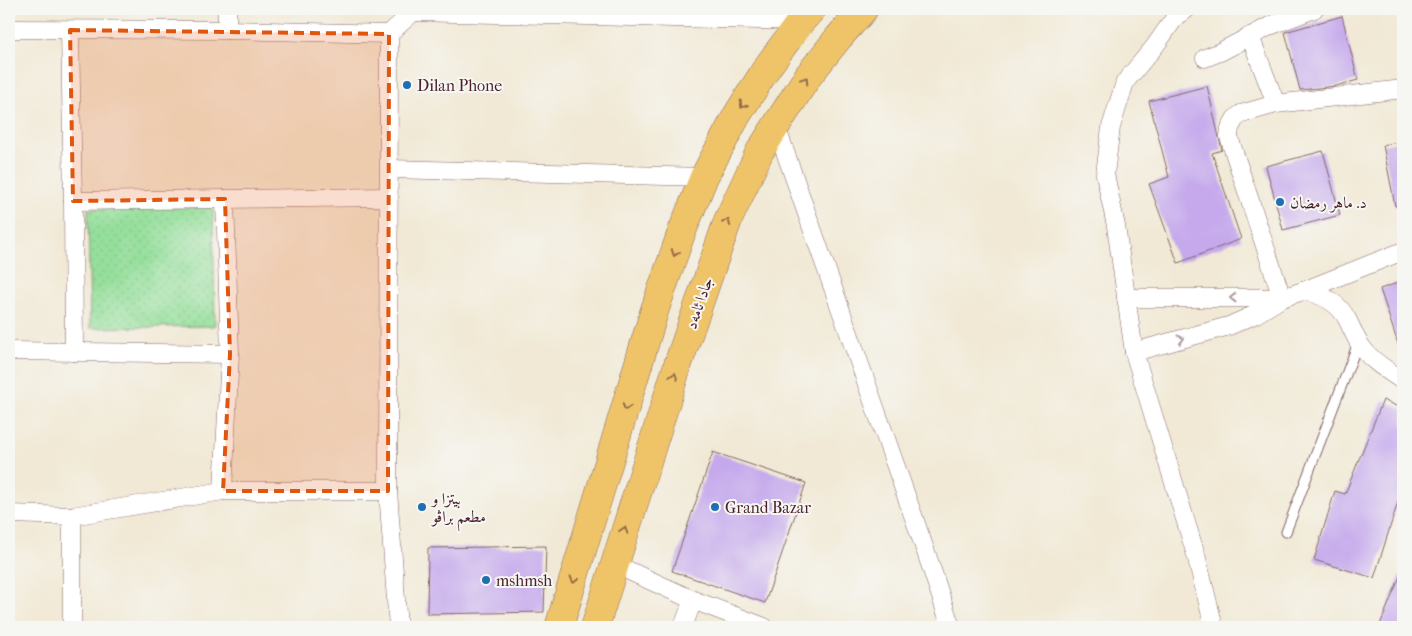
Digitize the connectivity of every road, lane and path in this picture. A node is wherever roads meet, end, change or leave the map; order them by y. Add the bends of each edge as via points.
1 (227, 9) edge
2 (864, 9) edge
3 (1187, 9) edge
4 (1314, 9) edge
5 (413, 10) edge
6 (806, 15) edge
7 (9, 30) edge
8 (70, 30) junction
9 (226, 30) junction
10 (389, 34) junction
11 (1250, 36) junction
12 (1205, 58) dead end
13 (1403, 89) edge
14 (1276, 104) junction
15 (776, 126) junction
16 (388, 169) junction
17 (704, 177) junction
18 (389, 197) junction
19 (225, 199) junction
20 (73, 201) junction
21 (1403, 251) edge
22 (1303, 291) junction
23 (1126, 298) junction
24 (1282, 298) junction
25 (1358, 343) junction
26 (9, 351) edge
27 (74, 352) junction
28 (1134, 352) junction
29 (230, 354) junction
30 (1403, 381) edge
31 (223, 491) junction
32 (388, 492) junction
33 (9, 514) edge
34 (72, 516) junction
35 (1286, 532) dead end
36 (614, 564) junction
37 (693, 600) junction
38 (72, 627) edge
39 (398, 627) edge
40 (559, 627) edge
41 (595, 627) edge
42 (683, 627) edge
43 (764, 627) edge
44 (950, 627) edge
45 (1214, 627) edge

1 - 9 street
15 -> 2 main road, جادا ئامەد via 808,76
3 - 23 street via 1176,16 1125,82 1110,127 1105,174
4 - 11 street
5 - 6 street
5 - 10 street
6 -> 17 main road via 737,115
7 - 8 street
8 - 9 street
8 - 20 street
9 - 10 street
10 - 16 street
11 - 12 street
11 - 14 street
13 - 14 street
14 - 24 street via 1241,114 1230,128 1229,137
36 -> 15 main road, جادا ئامەد via 676,367 722,235 743,185
15 - 44 street
16 - 17 street
16 - 18 street
17 -> 40 main road via 655,310
18 - 19 street
18 - 32 street
19 - 20 street
19 - 29 street
20 - 27 street
21 - 22 street
22 - 24 street
22 - 25 street via 1315,293 1338,306
24 -> 23 street
23 - 28 street
28 -> 24 street via 1243,321
25 - 30 street via 1370,357
25 - 35 lane
26 - 27 street
27 - 29 street
28 - 45 street via 1196,555
29 - 31 street
31 - 32 street
31 - 34 street
32 - 39 street
33 - 34 street
34 - 38 street
36 - 37 street
36 - 41 main road, جادا ئامەد
37 - 42 street
37 - 43 street

